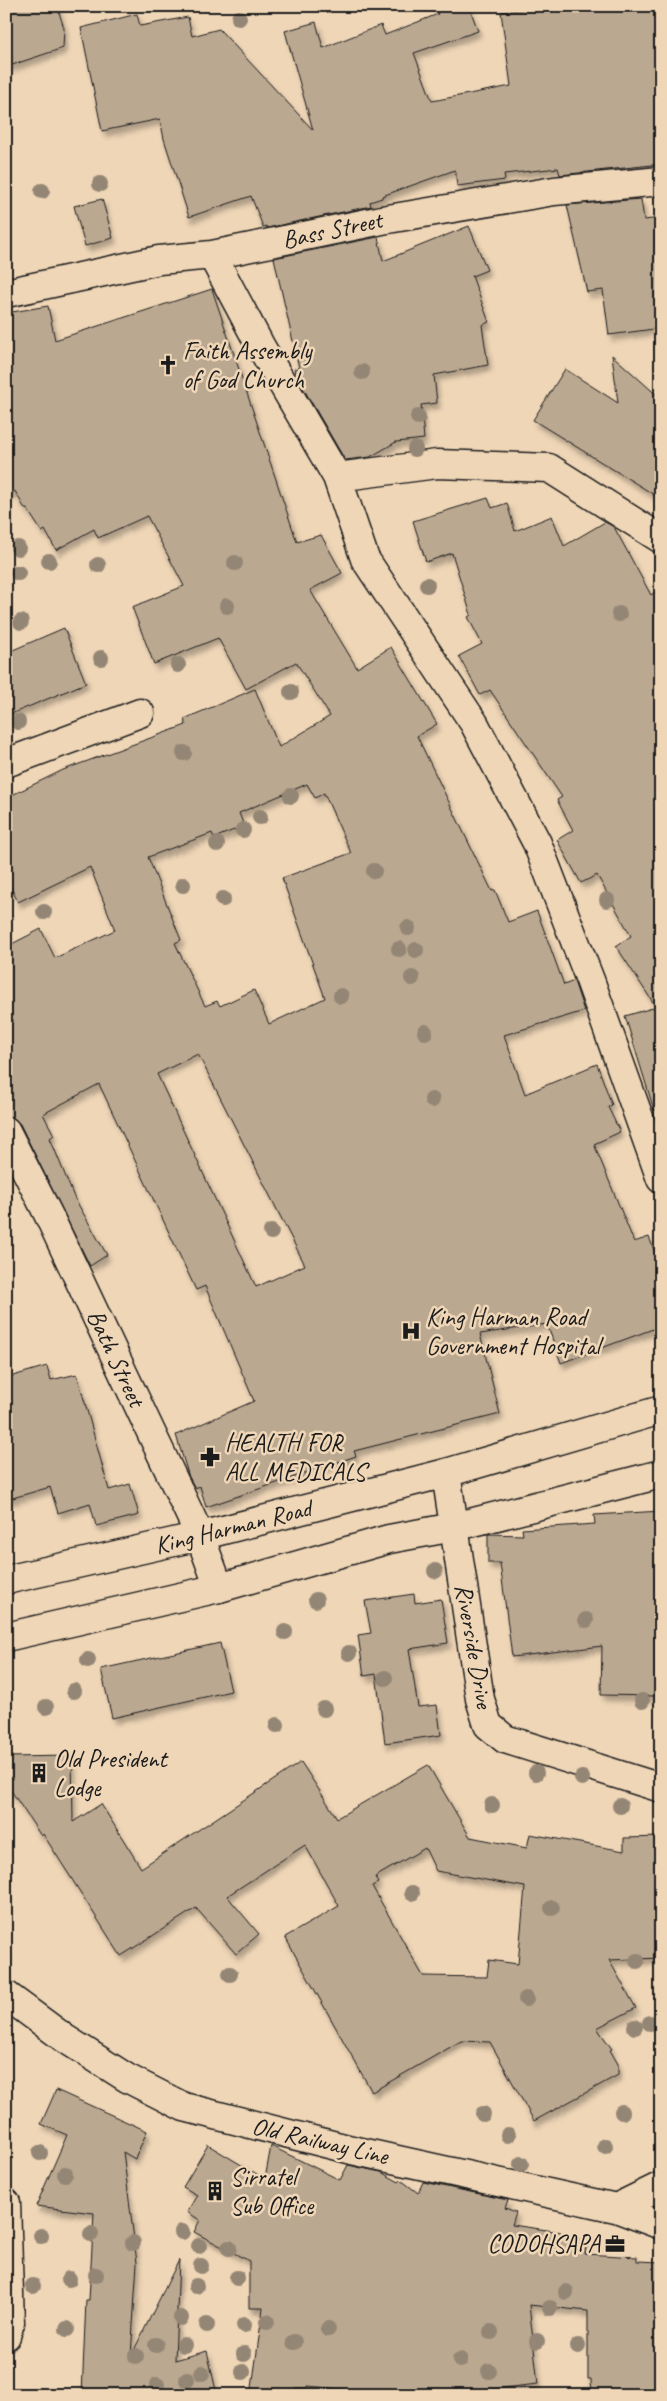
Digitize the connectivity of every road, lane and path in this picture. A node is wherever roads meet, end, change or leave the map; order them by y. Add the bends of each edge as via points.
1 (661, 182) edge
2 (212, 255) junction
3 (6, 293) edge
4 (337, 477) junction
5 (661, 539) edge
6 (140, 713) dead end
7 (6, 764) edge
8 (6, 1131) edge
9 (661, 1179) edge
10 (661, 1410) edge
11 (446, 1473) junction
12 (661, 1474) edge
13 (454, 1527) junction
14 (200, 1536) junction
15 (6, 1580) edge
16 (219, 1588) junction
17 (6, 1637) edge
18 (661, 1788) edge
19 (6, 1995) edge
20 (661, 2186) edge
21 (6, 2203) edge
22 (616, 2208) junction
23 (661, 2225) edge
24 (6, 2336) edge

1 - 2 street, Bass Street via 554,191 382,220
2 - 3 street, Bass Street via 159,260
2 - 4 street
4 - 5 street via 436,464 549,468
4 - 9 street via 365,559 474,723 537,843
6 - 7 street
8 - 14 street, Bath Street
10 - 11 street, King Harman Road
11 - 13 street, Riverside Drive
11 - 14 street, King Harman Road
12 - 13 street, King Harman Road
13 - 16 street, King Harman Road via 389,1539
13 - 18 street, Riverside Drive via 480,1699 488,1725 506,1739
14 - 15 street, King Harman Road
14 - 16 street, Bath Street
16 - 17 street, King Harman Road
19 - 22 street, Old Railway Line via 64,2038 127,2078 184,2107 352,2150
20 - 22 street
21 - 24 street via 10,2323
22 - 23 street, Old Railway Line

